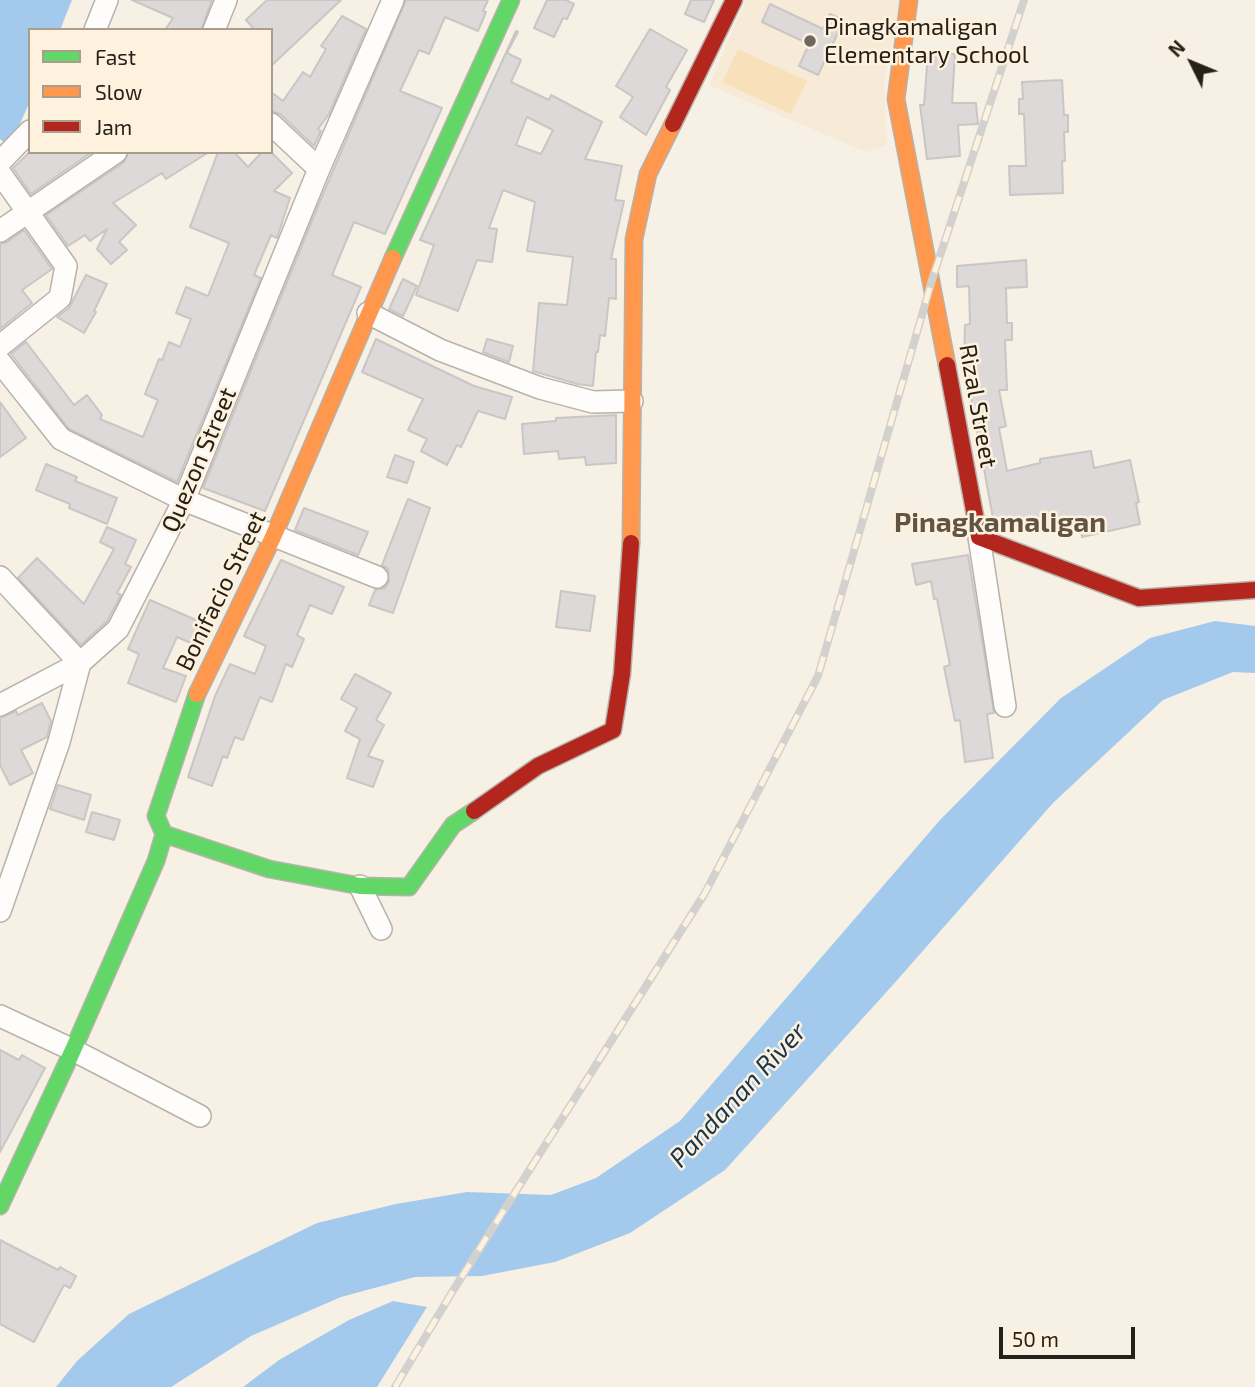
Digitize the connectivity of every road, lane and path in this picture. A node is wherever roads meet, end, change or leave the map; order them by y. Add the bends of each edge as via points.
1 (107, 0) edge
2 (226, 0) edge
3 (393, 0) edge
4 (511, 0) edge
5 (734, 0) edge
6 (909, 0) edge
7 (96, 28) edge
8 (216, 28) edge
9 (273, 126) edge
10 (28, 133) edge
11 (113, 154) edge
12 (0, 162) edge
13 (319, 169) junction
14 (0, 173) edge
15 (29, 211) junction
16 (0, 231) edge
17 (368, 313) junction
18 (0, 346) edge
19 (0, 362) edge
20 (632, 401) junction
21 (184, 500) junction
22 (273, 537) junction
23 (979, 537) junction
24 (0, 577) edge
25 (376, 577) dead end
26 (1255, 590) edge
27 (80, 663) junction
28 (0, 705) edge
29 (1005, 706) dead end
30 (164, 834) junction
31 (360, 886) junction
32 (0, 911) edge
33 (381, 929) dead end
34 (0, 1016) edge
35 (73, 1050) junction
36 (200, 1116) dead end
37 (0, 1206) edge

1 - 7 street
2 - 8 street
3 - 13 street, Quezon Street
4 - 17 street, Bonifacio Street
5 - 20 street via 648,174 634,239
6 - 23 street, Rizal Street via 895,99
9 - 13 street
10 - 12 street
11 - 15 street
13 - 21 street, Quezon Street
14 - 15 street
15 - 16 street
15 - 18 street via 66,266 60,298
17 - 20 street via 440,350 540,388 593,402
17 - 22 street, Bonifacio Street
19 - 21 street via 61,439
20 - 31 street via 633,522 622,674 613,730 538,765 453,825 409,887
21 - 22 street
21 - 27 street, Quezon Street via 118,629
22 - 25 street
22 - 30 street, Bonifacio Street via 199,689 156,816
23 - 26 street via 1139,598
23 - 29 street
24 - 27 street
27 - 28 street, Quezon Street
27 - 32 street via 59,742
30 - 31 street via 269,869
30 - 35 street, Bonifacio Street
31 - 33 street
34 - 35 street
35 - 36 street
35 - 37 street, Bonifacio Street

